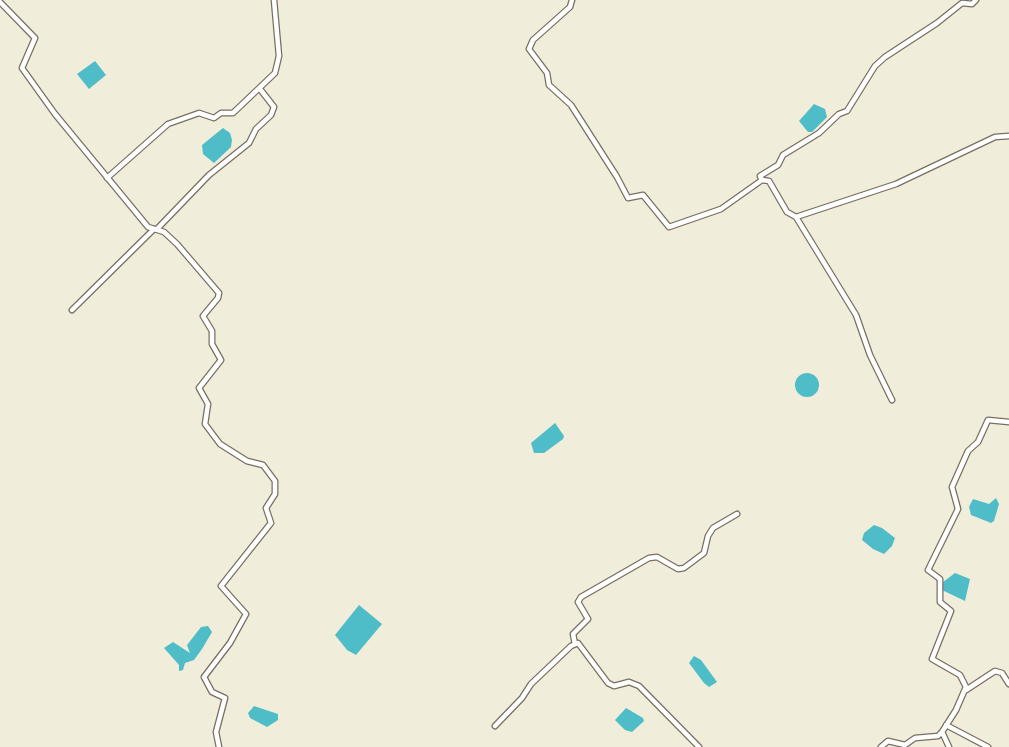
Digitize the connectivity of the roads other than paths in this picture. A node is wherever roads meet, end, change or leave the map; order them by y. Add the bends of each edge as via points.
1 (274, 0) edge
2 (572, 0) edge
3 (976, 0) edge
4 (0, 2) edge
5 (260, 89) junction
6 (1009, 136) edge
7 (107, 178) junction
8 (762, 180) junction
9 (796, 218) junction
10 (156, 229) junction
11 (72, 310) dead end
12 (892, 400) dead end
13 (1009, 422) edge
14 (736, 514) dead end
15 (575, 644) junction
16 (1009, 684) edge
17 (966, 690) junction
18 (946, 725) junction
19 (495, 726) dead end
20 (942, 732) junction
21 (219, 747) edge
22 (699, 747) edge
23 (881, 747) edge
24 (949, 747) edge
25 (988, 747) edge

1 - 5 street via 279,63
2 - 8 street via 570,7 533,40 529,49 547,73 549,85 571,105 628,198 642,195 665,226 674,227 721,209
3 - 8 street via 972,4 962,3 885,57 847,111 783,155 778,165 760,176
4 - 7 street via 34,38 22,68
5 - 7 street via 233,113 221,113 214,118 199,113 168,124
5 - 10 street via 274,107 271,115 256,129 249,143 209,175
6 - 9 street via 995,137 896,184
7 - 10 street via 148,227
8 - 9 street via 769,181 787,212
9 - 12 street via 856,315
10 - 11 street
10 - 21 street via 193,260 219,292 203,316 220,358 199,388 208,404 205,424 226,449 264,466 277,486 266,508 271,523 221,586 246,614 204,677 212,692 225,698 216,732
13 - 17 street via 988,420 978,442 968,451 952,487 958,509 928,570 940,579 940,602 951,611 932,659 960,675
14 - 15 street via 713,528 705,553 684,568 678,569 657,557 649,558 581,597 578,602 588,619 573,634
15 - 19 street via 531,684
15 - 22 street via 593,660 608,683 614,686 629,681 639,686
16 - 17 street via 1002,673 995,671
17 - 18 street
18 - 20 street
18 - 25 street
20 - 23 street via 938,736 915,738 905,745 888,741
20 - 24 street

